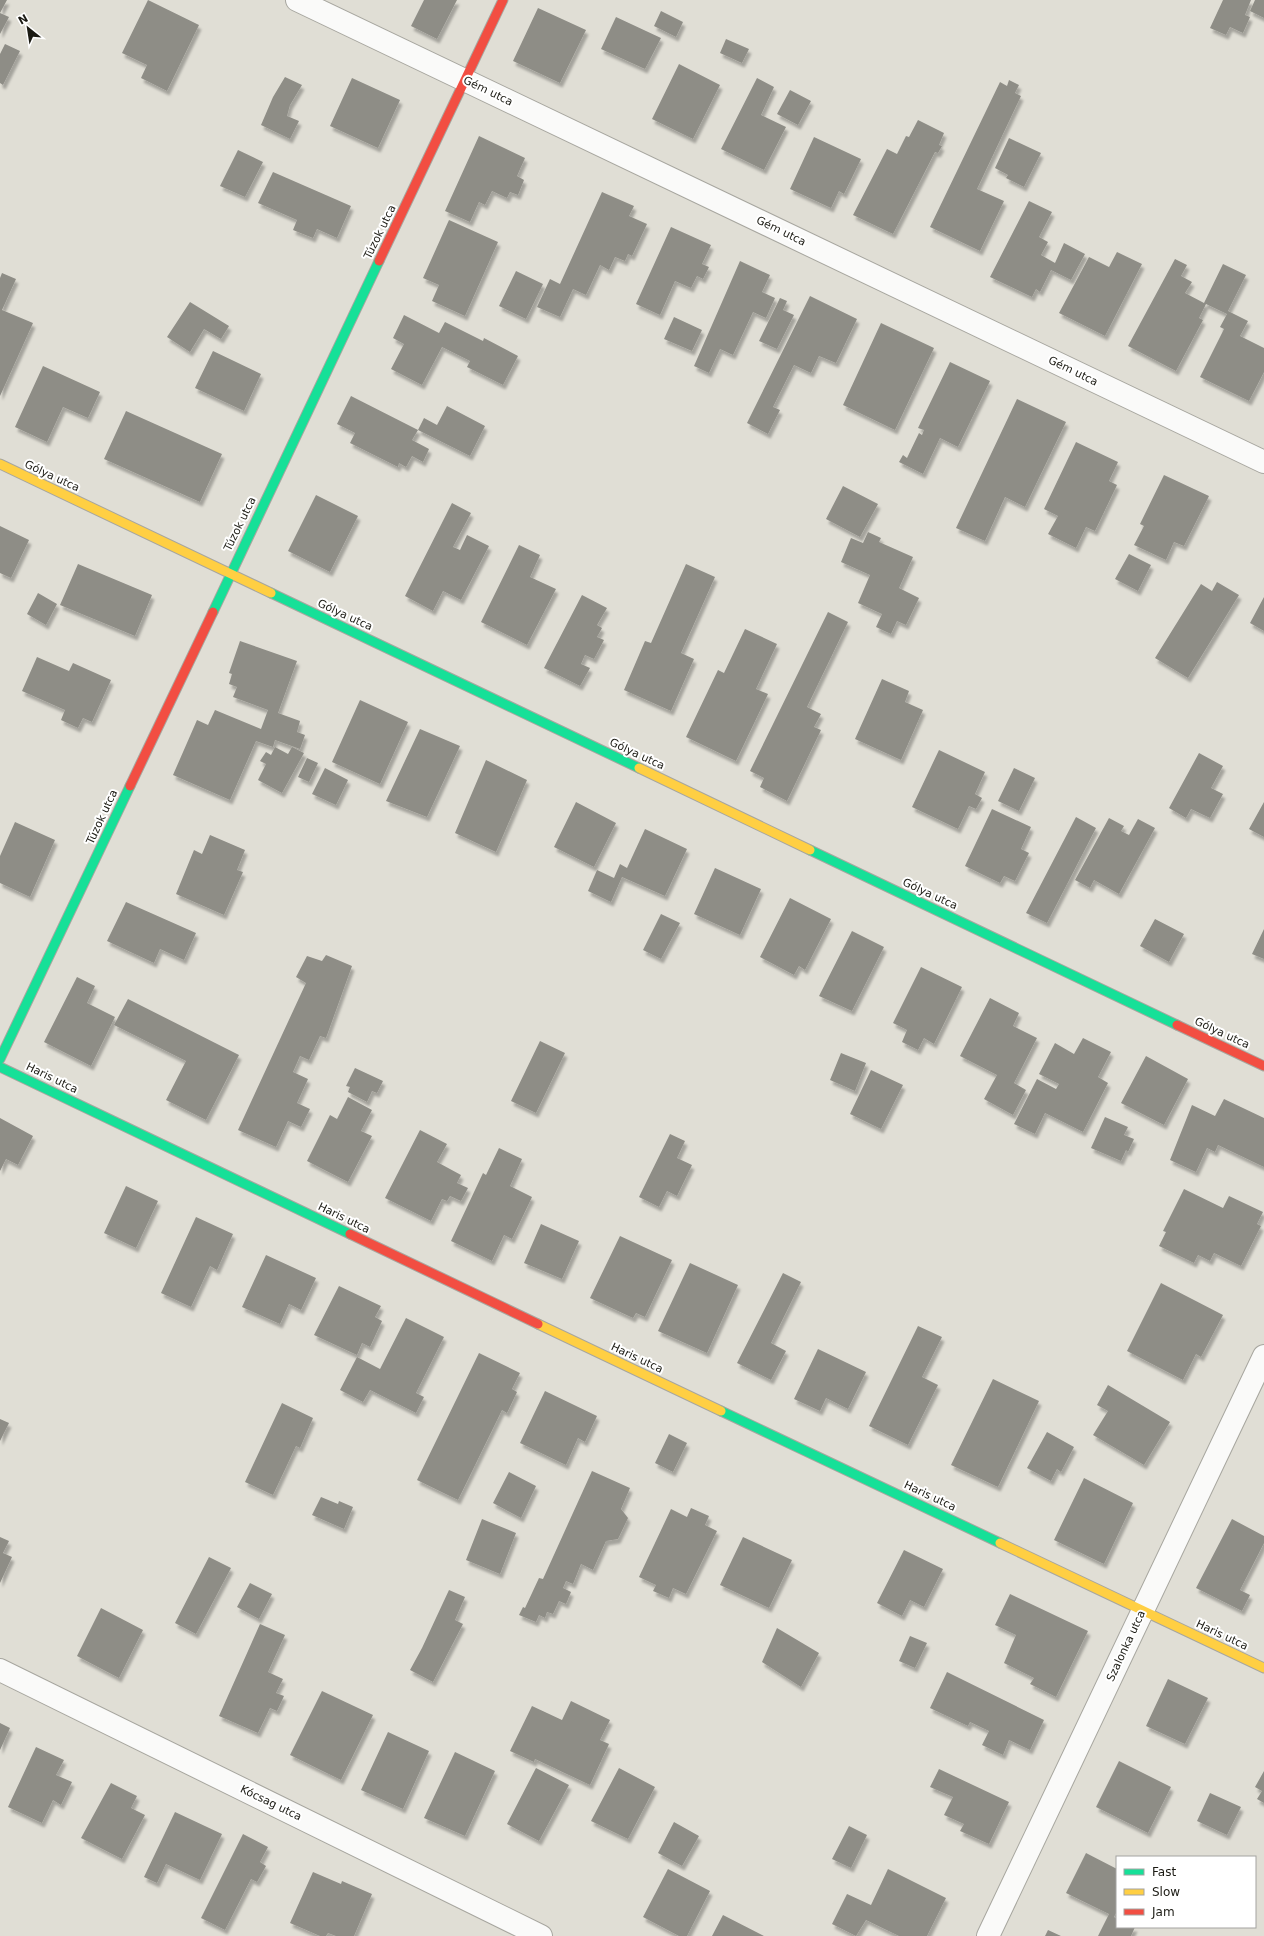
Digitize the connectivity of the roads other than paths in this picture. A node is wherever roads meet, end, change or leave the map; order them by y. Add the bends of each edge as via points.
1 (297, 0) edge
2 (503, 0) edge
3 (466, 80) junction
4 (1264, 462) edge
5 (0, 464) edge
6 (230, 574) junction
7 (0, 1059) edge
8 (1264, 1066) edge
9 (0, 1067) edge
10 (1264, 1356) edge
11 (1143, 1610) junction
12 (1264, 1668) edge
13 (0, 1670) edge
14 (541, 1936) edge
15 (988, 1936) edge

1 - 3 street, Gém utca
2 - 3 street, Túzok utca
3 - 4 street, Gém utca
3 - 6 street, Túzok utca
5 - 6 street, Gólya utca
6 - 7 street, Túzok utca
6 - 8 street, Gólya utca
9 - 11 street, Haris utca
10 - 11 street, Szalonka utca
11 - 12 street, Haris utca
11 - 15 street, Szalonka utca
13 - 14 street, Kócsag utca

